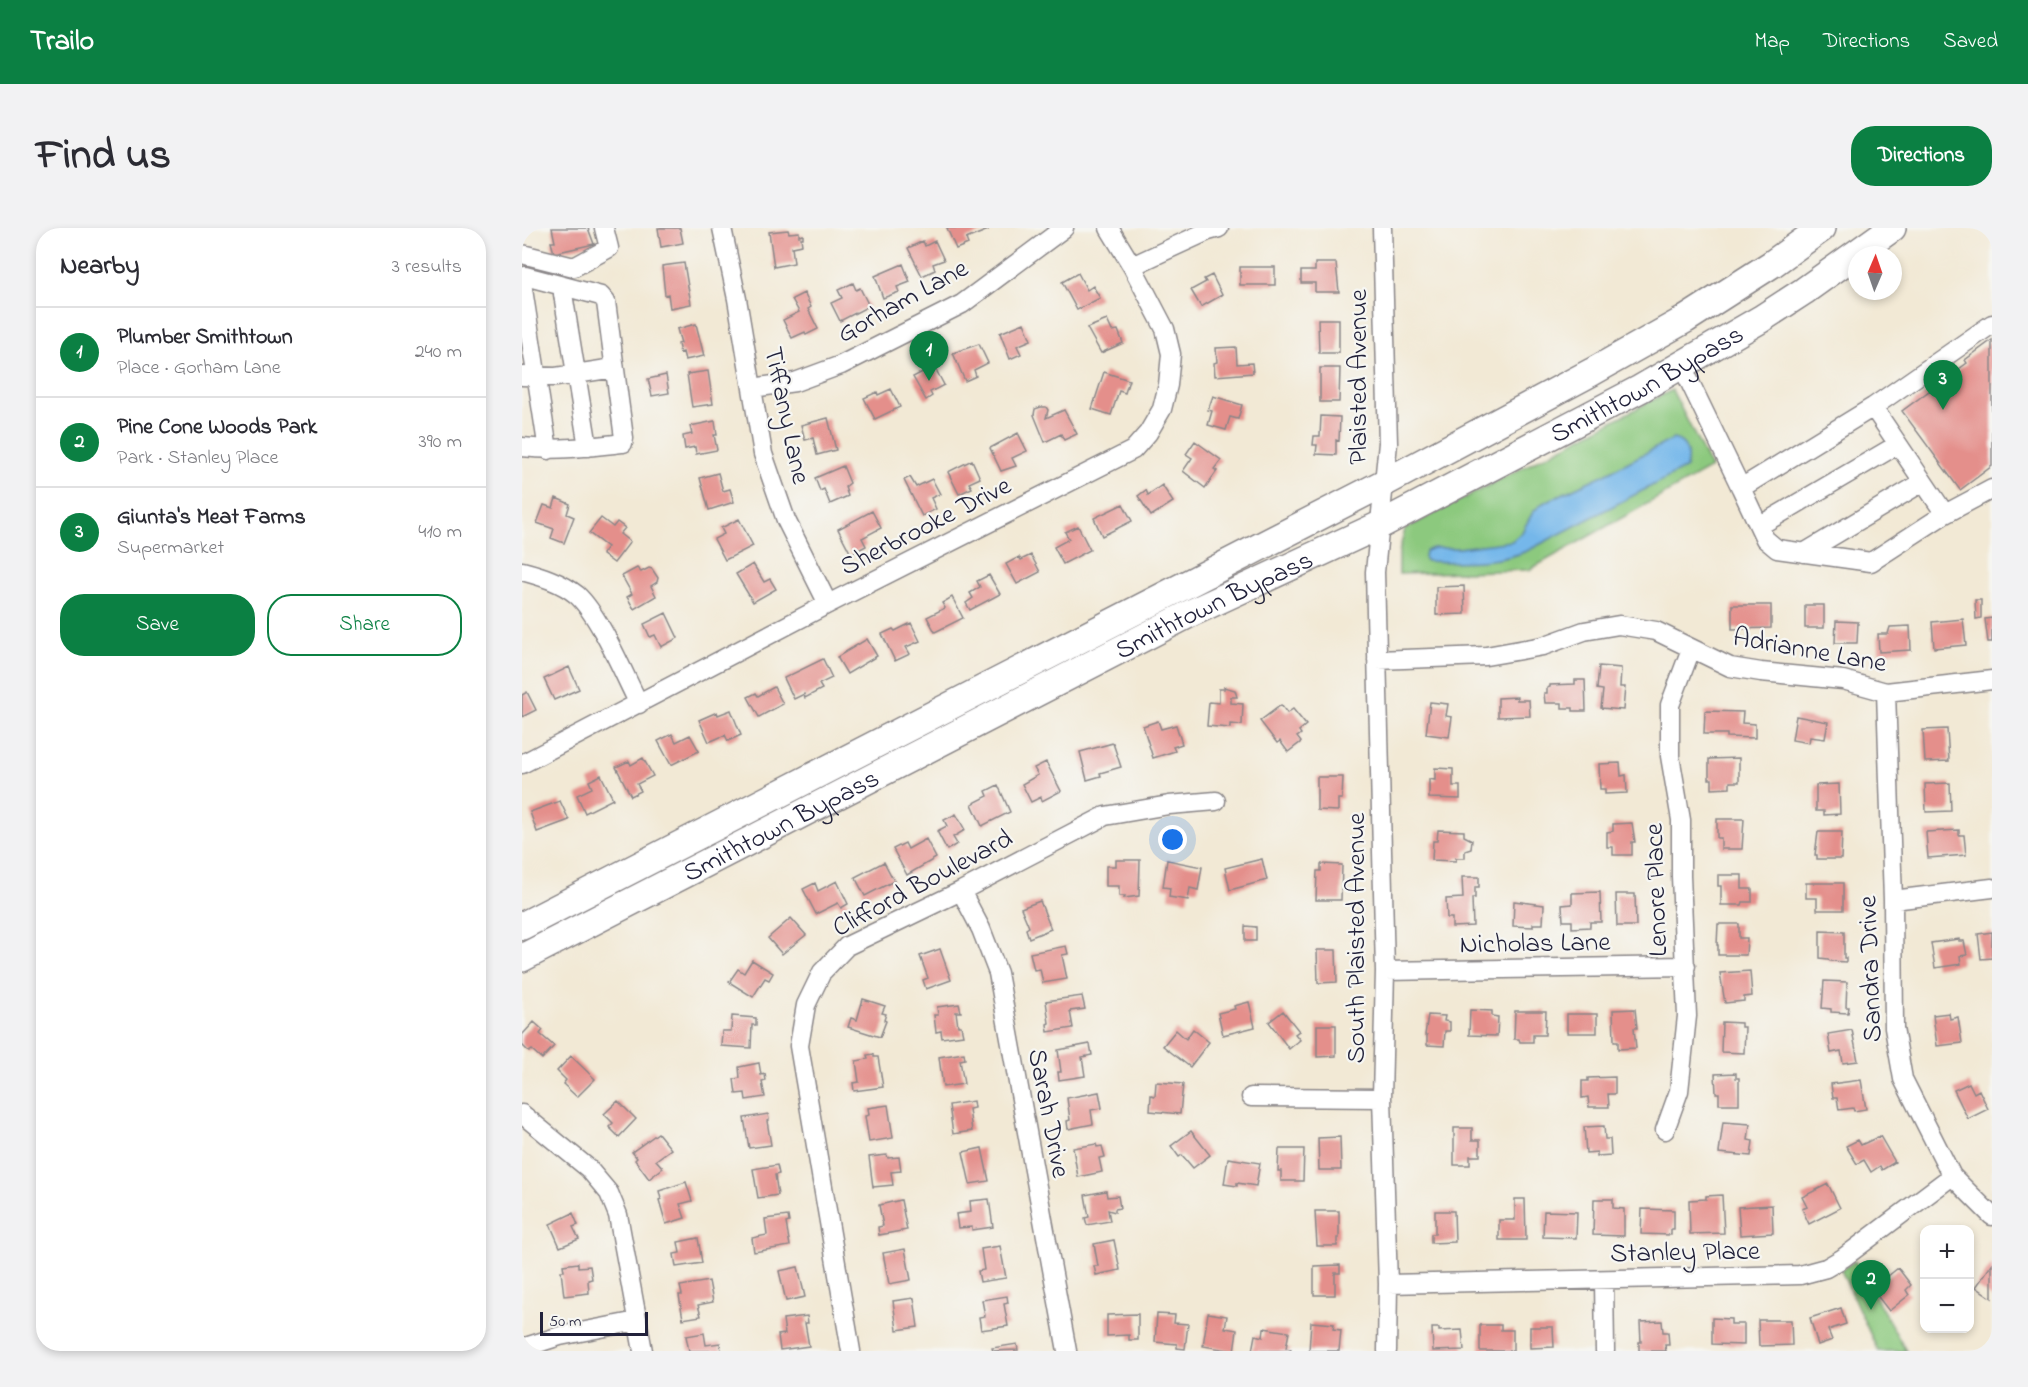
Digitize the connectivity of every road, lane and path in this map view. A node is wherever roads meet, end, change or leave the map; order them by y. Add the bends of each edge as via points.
1 (604, 228) edge
2 (722, 228) edge
3 (1064, 228) edge
4 (1109, 228) edge
5 (1219, 228) edge
6 (1382, 228) edge
7 (1822, 228) edge
8 (1892, 228) edge
9 (522, 254) edge
10 (1132, 266) junction
11 (523, 280) edge
12 (563, 286) junction
13 (1992, 324) edge
14 (1682, 366) junction
15 (614, 368) junction
16 (577, 374) junction
17 (529, 377) edge
18 (752, 388) junction
19 (1873, 407) junction
20 (1897, 445) junction
21 (522, 447) edge
22 (588, 447) junction
23 (548, 450) junction
24 (1923, 482) junction
25 (1384, 483) junction
26 (1741, 488) junction
27 (1992, 489) edge
28 (1945, 514) junction
29 (1380, 525) junction
30 (1759, 526) junction
31 (1804, 553) junction
32 (522, 571) edge
33 (828, 604) junction
34 (1691, 649) junction
35 (1377, 660) junction
36 (1992, 680) edge
37 (1886, 692) junction
38 (639, 704) junction
39 (522, 764) edge
40 (1216, 801) dead end
41 (1992, 888) edge
42 (961, 891) junction
43 (1893, 900) junction
44 (522, 926) edge
45 (522, 958) edge
46 (1686, 966) junction
47 (1385, 971) junction
48 (1251, 1097) dead end
49 (1382, 1098) junction
50 (522, 1114) edge
51 (1665, 1130) dead end
52 (1952, 1176) junction
53 (1992, 1216) edge
54 (1604, 1280) junction
55 (1388, 1284) junction
56 (637, 1321) junction
57 (522, 1348) edge
58 (643, 1351) edge
59 (850, 1351) edge
60 (1067, 1351) edge
61 (1387, 1351) edge
62 (1605, 1351) edge

1 - 9 street via 609,248 574,267
2 - 18 street, Tiffany Lane
3 - 18 street, Gorham Lane via 962,304 841,365 795,382
4 - 10 street, Sherbrooke Drive
5 - 10 street
6 - 25 street, Plaisted Avenue via 1388,443
7 - 25 highway, Smithtown Bypass via 1677,324
8 - 14 highway, Smithtown Bypass via 1804,291
10 - 33 street, Sherbrooke Drive via 1165,329 1171,354 1162,409 1148,433 1132,450
11 - 12 street
11 - 17 street
12 - 15 street via 601,296 606,303
12 - 16 street
13 - 19 street
14 - 26 street
14 - 29 highway, Smithtown Bypass
15 - 16 street
15 - 22 street via 623,442
16 - 17 street
16 - 22 street
17 - 23 street
18 - 33 street, Tiffany Lane via 763,454 786,520
19 - 20 street
19 - 26 street
20 - 24 street
20 - 30 street
21 - 23 street
22 - 23 street
24 - 28 street
24 - 31 street
25 - 29 street, Plaisted Avenue
25 - 44 highway, Smithtown Bypass
26 - 30 street
27 - 28 street
28 - 31 street via 1871,562
29 - 35 street, South Plaisted Avenue via 1375,572
29 - 45 highway, Smithtown Bypass via 1193,612
30 - 31 street via 1765,539 1777,549
32 - 38 street via 549,578 577,595 596,620
33 - 38 street, Sherbrooke Drive
34 - 35 street, Adrianne Lane via 1656,631 1619,625 1584,631 1543,646 1486,656
34 - 37 street, Adrianne Lane via 1730,667 1843,680
34 - 46 street, Lenore Place via 1670,705 1670,756 1681,820
35 - 47 street, South Plaisted Avenue
36 - 37 street, Adrianne Lane
37 - 43 street, Sandra Drive
38 - 39 street, Sherbrooke Drive
40 - 42 street, Clifford Boulevard via 1105,816
41 - 43 street
42 - 59 street, Clifford Boulevard via 847,946 822,972 806,1005 799,1046
42 - 60 street, Sarah Drive via 998,974
43 - 52 street, Sandra Drive via 1894,1028 1903,1079
46 - 47 street, Nicholas Lane
46 - 51 street, Lenore Place via 1687,1016 1679,1091
47 - 49 street, South Plaisted Avenue
48 - 49 street
49 - 55 street, South Plaisted Avenue
50 - 56 street via 588,1168 609,1193 618,1215
52 - 53 street, Sandra Drive
52 - 54 street, Stanley Place via 1826,1268 1800,1275
54 - 55 street, Stanley Place
54 - 62 street
55 - 61 street, South Plaisted Avenue
56 - 57 street
56 - 58 street

